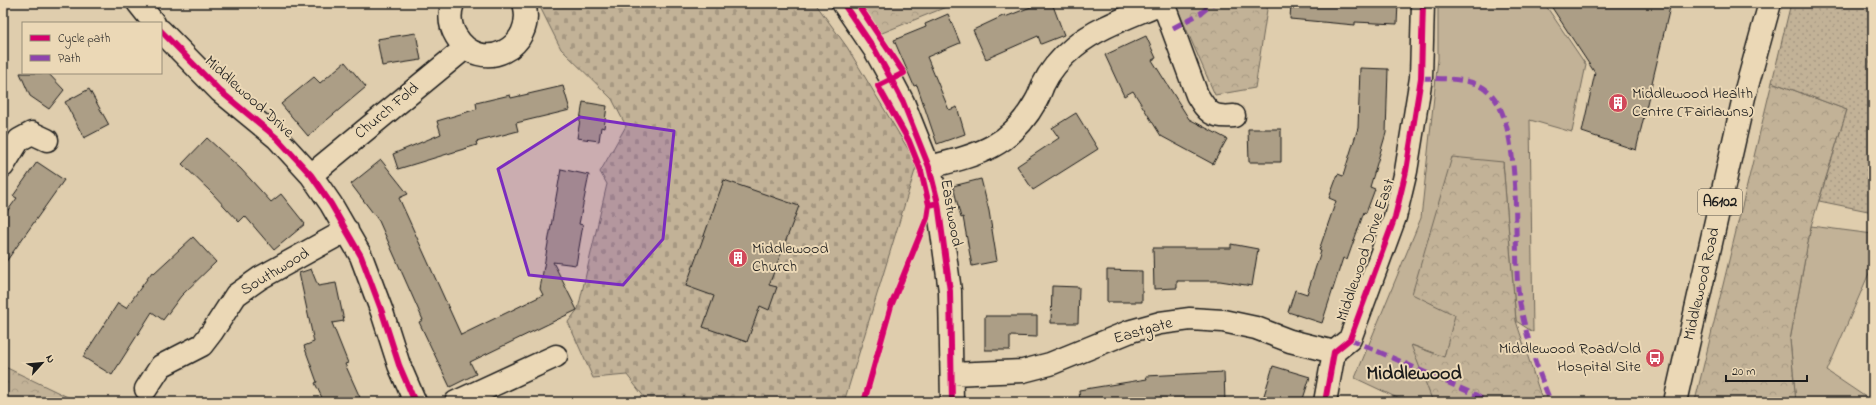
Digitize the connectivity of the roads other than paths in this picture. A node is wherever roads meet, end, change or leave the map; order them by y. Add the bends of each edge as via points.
1 (138, 3) edge
2 (453, 3) edge
3 (524, 3) edge
4 (843, 3) edge
5 (1162, 3) edge
6 (1422, 3) edge
7 (1770, 3) edge
8 (153, 22) edge
9 (162, 32) edge
10 (464, 48) junction
11 (1234, 116) dead end
12 (47, 140) dead end
13 (3, 166) edge
14 (929, 167) junction
15 (311, 175) junction
16 (347, 230) junction
17 (1334, 352) junction
18 (556, 356) dead end
19 (952, 374) junction
20 (146, 389) dead end
21 (415, 402) edge
22 (456, 402) edge
23 (952, 402) edge
24 (1325, 402) edge
25 (1675, 402) edge

1 - 8 street
2 - 10 street via 450,21
3 - 10 street via 527,12 525,30 512,47 487,56
4 - 14 street, Eastwood via 891,79
5 - 11 street, Eastwood via 1197,95 1206,108 1219,117
5 - 14 street, Eastwood via 1099,32 1074,47 1056,64 1036,102 1018,127 997,145 978,154
6 - 17 street, Middlewood Drive East via 1421,78 1398,204 1350,339
7 - 25 street, Middlewood Road / A6102 via 1744,97
9 - 15 street, Middlewood Drive via 220,91 277,138
10 - 15 street, Church Fold
12 - 13 street via 32,133 19,140
14 - 19 street, Eastwood via 938,203 950,290
15 - 16 street, Middlewood Drive
16 - 20 street, Southwood via 236,294 202,345 161,366
16 - 21 street, Middlewood Drive via 370,279 399,365
17 - 19 street, Eastgate via 1290,341 1256,328 1223,321 1190,319 1160,323 1131,331 1050,364 1023,371
17 - 24 street
18 - 22 street
19 - 23 street, Eastwood

